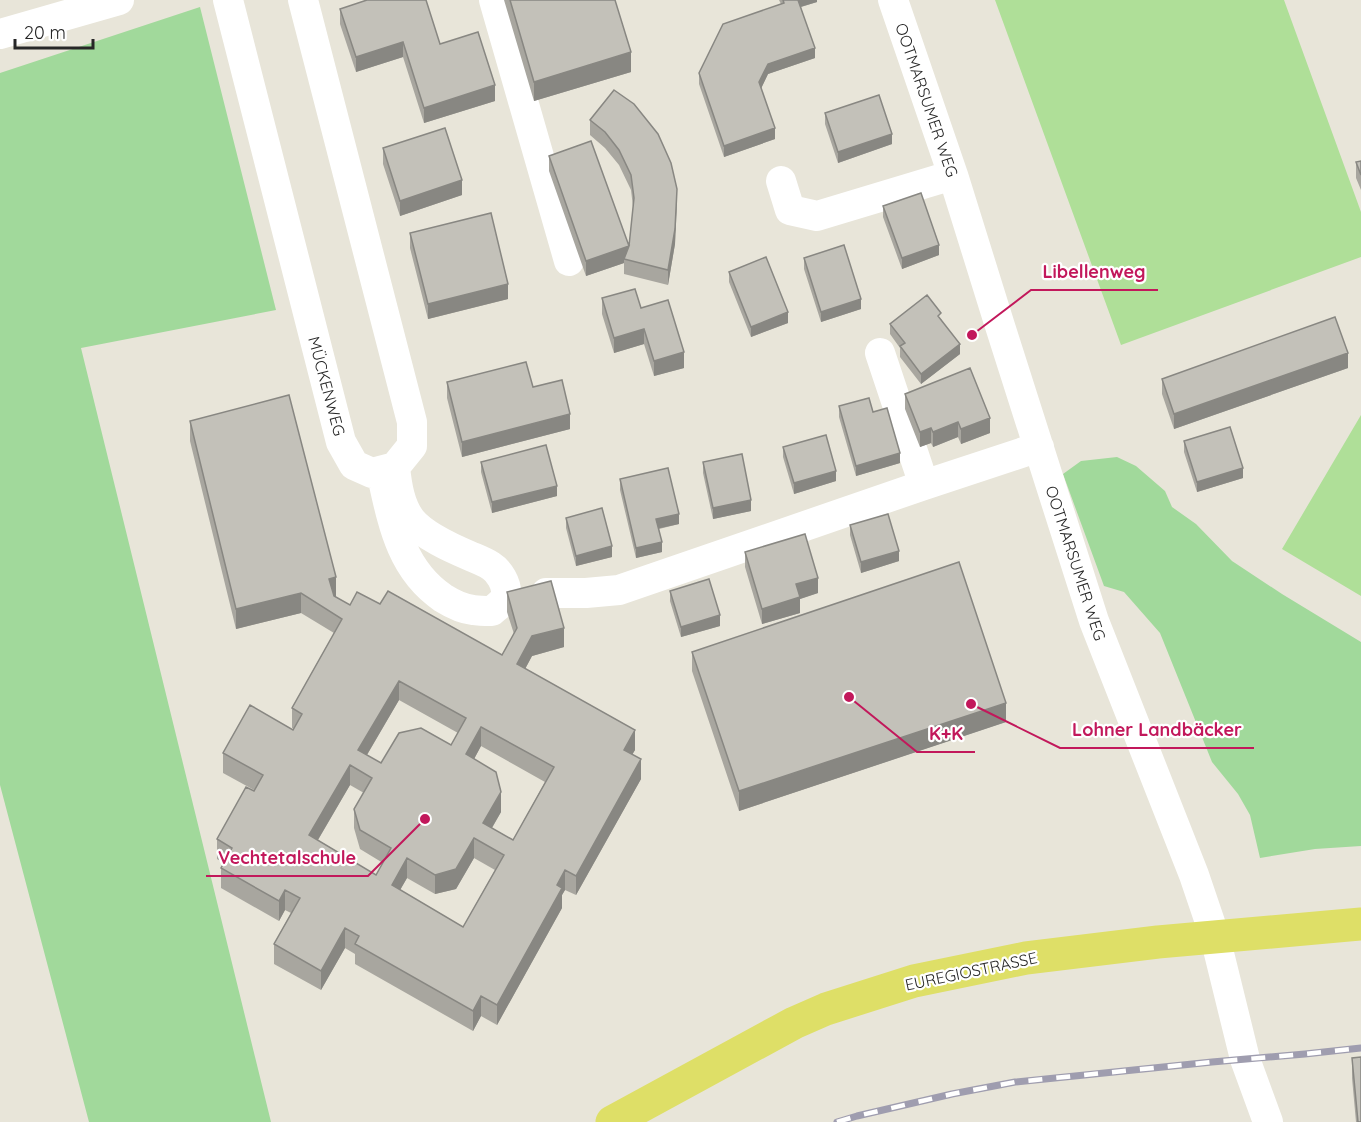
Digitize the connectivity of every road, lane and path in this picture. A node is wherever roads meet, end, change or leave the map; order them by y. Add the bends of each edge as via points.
1 (119, 0) edge
2 (228, 0) edge
3 (303, 0) edge
4 (494, 0) edge
5 (893, 0) edge
6 (0, 34) edge
7 (953, 175) junction
8 (781, 181) dead end
9 (569, 261) dead end
10 (880, 353) dead end
11 (1039, 447) junction
12 (388, 469) junction
13 (924, 484) junction
14 (546, 593) edge
15 (1361, 924) edge
16 (1215, 937) junction
17 (612, 1122) edge
18 (1268, 1122) edge

1 - 6 street
2 - 12 street, MÜCKENWEG via 341,442 354,465 372,472
3 - 12 street via 412,422 412,446
4 - 9 street
5 - 7 street, OOTMARSUMER WEG
7 - 8 street via 817,216 790,210
7 - 11 street, OOTMARSUMER WEG
10 - 13 street
11 - 13 street
11 - 16 street, OOTMARSUMER WEG via 1094,621
12 - 12 street via 391,516 411,565 429,588 450,602 472,610 492,611 504,600 503,579 492,566 457,551 412,522
13 - 14 street via 619,590
15 - 16 main road, EUREGIOSTRASSE
16 - 17 main road, EUREGIOSTRASSE via 1026,958 914,981 794,1023
16 - 18 street, OOTMARSUMER WEG via 1245,1059

